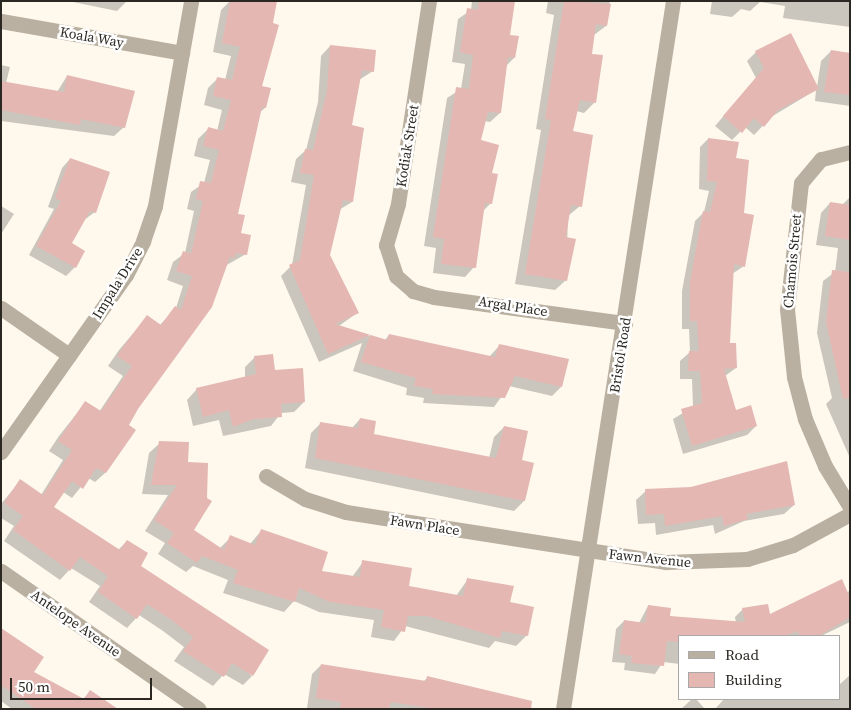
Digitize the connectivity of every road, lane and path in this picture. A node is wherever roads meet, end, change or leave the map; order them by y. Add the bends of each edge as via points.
1 (191, 1) edge
2 (429, 1) edge
3 (673, 1) edge
4 (1, 21) edge
5 (182, 53) junction
6 (850, 152) edge
7 (404, 284) joint
8 (1, 308) edge
9 (625, 323) junction
10 (69, 356) junction
11 (1, 452) edge
12 (266, 476) dead end
13 (850, 507) edge
14 (850, 514) edge
15 (591, 552) junction
16 (1, 571) edge
17 (199, 709) edge
18 (563, 709) edge

1 - 5 street, Impala Drive
2 - 7 street, Kodiak Street via 398,204 386,245 390,265
3 - 9 street, Bristol Road
4 - 5 street, Koala Way
5 - 10 street, Impala Drive via 155,206 143,241
6 - 13 street, Chamois Street via 821,159 798,191 788,323 805,419 825,466
7 - 9 street, Argal Place via 434,298
8 - 10 street
9 - 15 street, Bristol Road
10 - 11 street, Impala Drive
12 - 15 street, Fawn Place via 305,498 346,512
14 - 15 street, Fawn Avenue via 793,544 732,562 666,562
15 - 18 street, Bristol Road
16 - 17 street, Antelope Avenue

